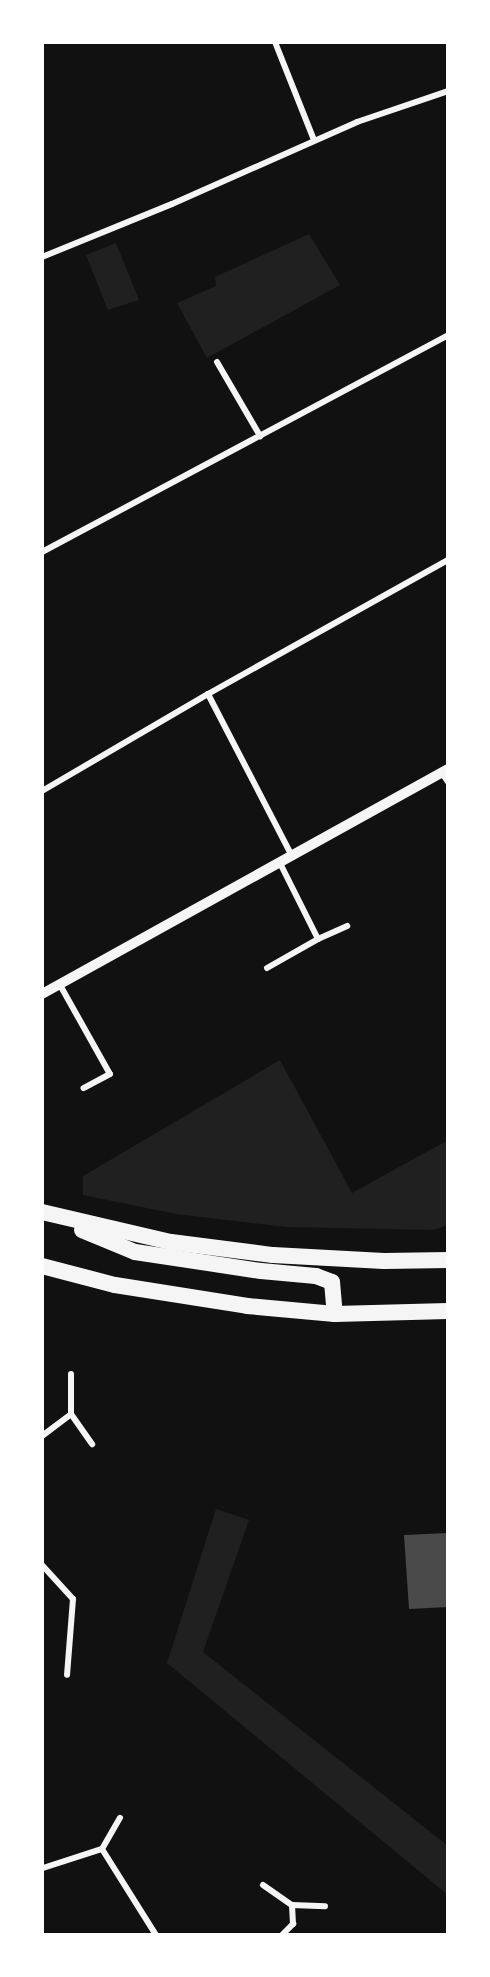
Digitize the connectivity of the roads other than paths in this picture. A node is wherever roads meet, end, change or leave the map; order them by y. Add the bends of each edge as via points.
1 (275, 42) edge
2 (448, 91) edge
3 (314, 140) junction
4 (42, 257) edge
5 (448, 335) edge
6 (217, 362) dead end
7 (260, 436) junction
8 (42, 552) edge
9 (448, 560) edge
10 (208, 694) junction
11 (446, 775) edge
12 (42, 791) edge
13 (292, 856) junction
14 (279, 863) junction
15 (347, 926) dead end
16 (318, 939) junction
17 (267, 968) dead end
18 (60, 985) junction
19 (42, 994) edge
20 (84, 1088) dead end
21 (42, 1213) edge
22 (448, 1260) edge
23 (42, 1266) edge
24 (448, 1311) edge
25 (335, 1314) junction
26 (70, 1374) dead end
27 (70, 1414) junction
28 (42, 1436) edge
29 (92, 1444) dead end
30 (42, 1565) edge
31 (67, 1675) dead end
32 (120, 1818) dead end
33 (102, 1850) junction
34 (43, 1868) edge
35 (263, 1885) dead end
36 (292, 1905) junction
37 (325, 1906) dead end
38 (156, 1935) edge
39 (282, 1935) edge

1 - 3 street
2 - 3 street
3 - 4 street
5 - 7 street
6 - 7 street
7 - 8 street
9 - 10 street
10 - 12 street
10 - 13 street
11 - 13 street
13 - 14 street
14 - 16 street
14 - 18 street
15 - 16 street
16 - 17 street
18 - 19 street
18 - 20 street via 110,1074
21 - 22 highway via 171,1242 273,1255
21 - 25 highway via 135,1252 239,1269 316,1276 332,1282
23 - 25 highway via 126,1287 247,1306
24 - 25 highway
26 - 27 street
27 - 28 street
27 - 29 street
30 - 31 street via 73,1599
32 - 33 street
33 - 34 street
33 - 38 street
35 - 36 street
36 - 37 street
36 - 39 street via 293,1924

